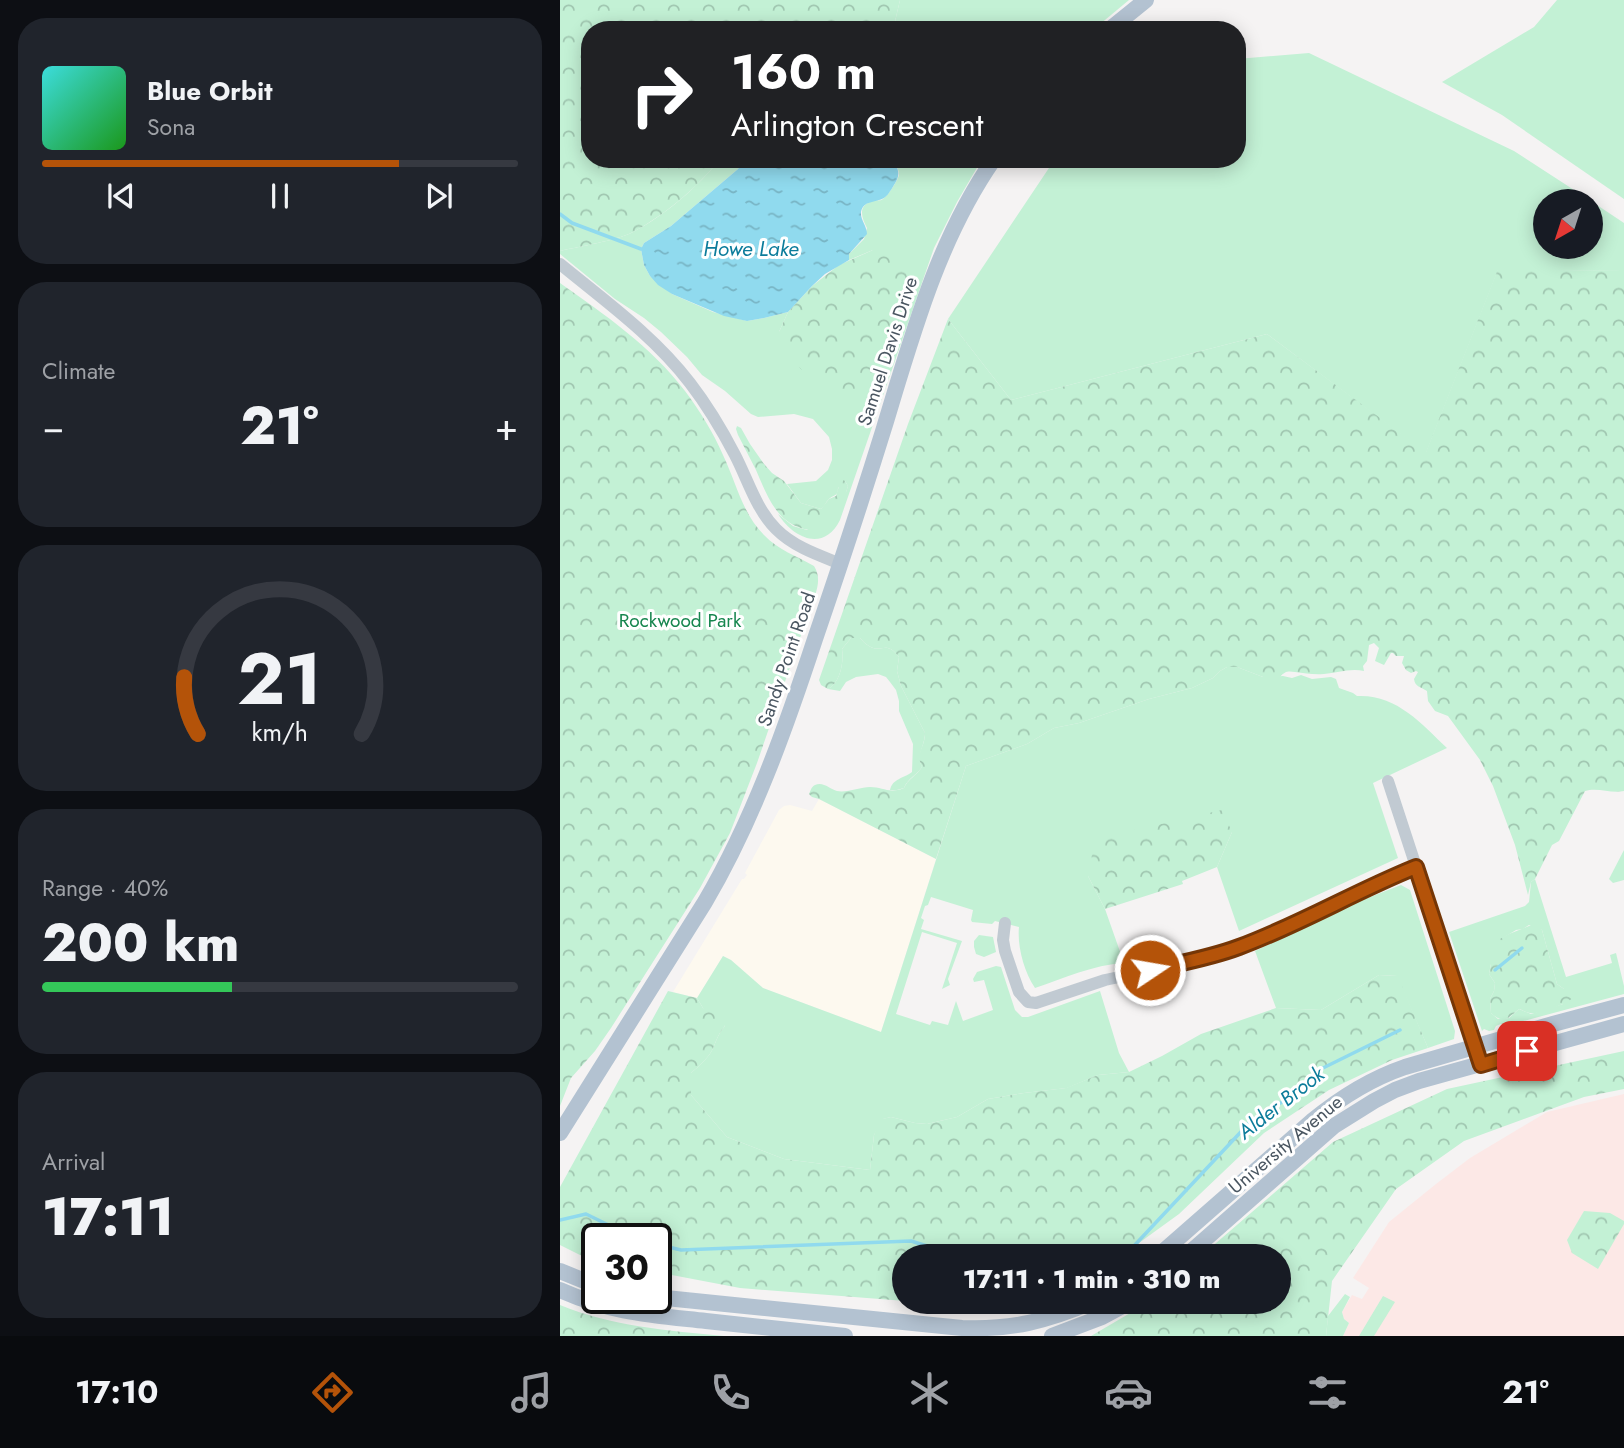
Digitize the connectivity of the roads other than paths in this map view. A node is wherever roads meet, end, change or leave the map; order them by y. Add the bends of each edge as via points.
1 (1146, 0) edge
2 (1120, 21) edge
3 (989, 168) edge
4 (560, 264) edge
5 (841, 564) junction
6 (1388, 781) dead end
7 (1416, 867) junction
8 (1004, 923) dead end
9 (1624, 1005) edge
10 (1624, 1024) edge
11 (1475, 1046) junction
12 (1481, 1065) junction
13 (560, 1133) edge
14 (1172, 1244) edge
15 (1200, 1244) edge
16 (560, 1271) edge
17 (581, 1280) edge
18 (560, 1290) edge
19 (672, 1299) edge
20 (1062, 1314) edge
21 (1108, 1314) edge
22 (845, 1336) edge
23 (1052, 1336) edge

1 - 2 main road
3 - 5 main road, Samuel Davis Drive via 954,227 930,286
4 - 5 street via 640,330 688,381 721,429 766,519 777,531 804,549
5 - 13 main road, Sandy Point Road via 794,705 737,842
6 - 7 street
7 - 8 street via 1241,946 1105,980 1036,1003 1028,1002 1019,992 1003,945
7 - 11 street
9 - 11 main road, University Avenue
10 - 12 main road, University Avenue
11 - 12 street
11 - 14 main road, University Avenue via 1387,1073 1330,1106
12 - 15 main road, University Avenue via 1395,1090 1352,1113
16 - 17 main road
18 - 22 main road via 604,1307 648,1315
19 - 20 main road via 986,1329
21 - 23 main road

